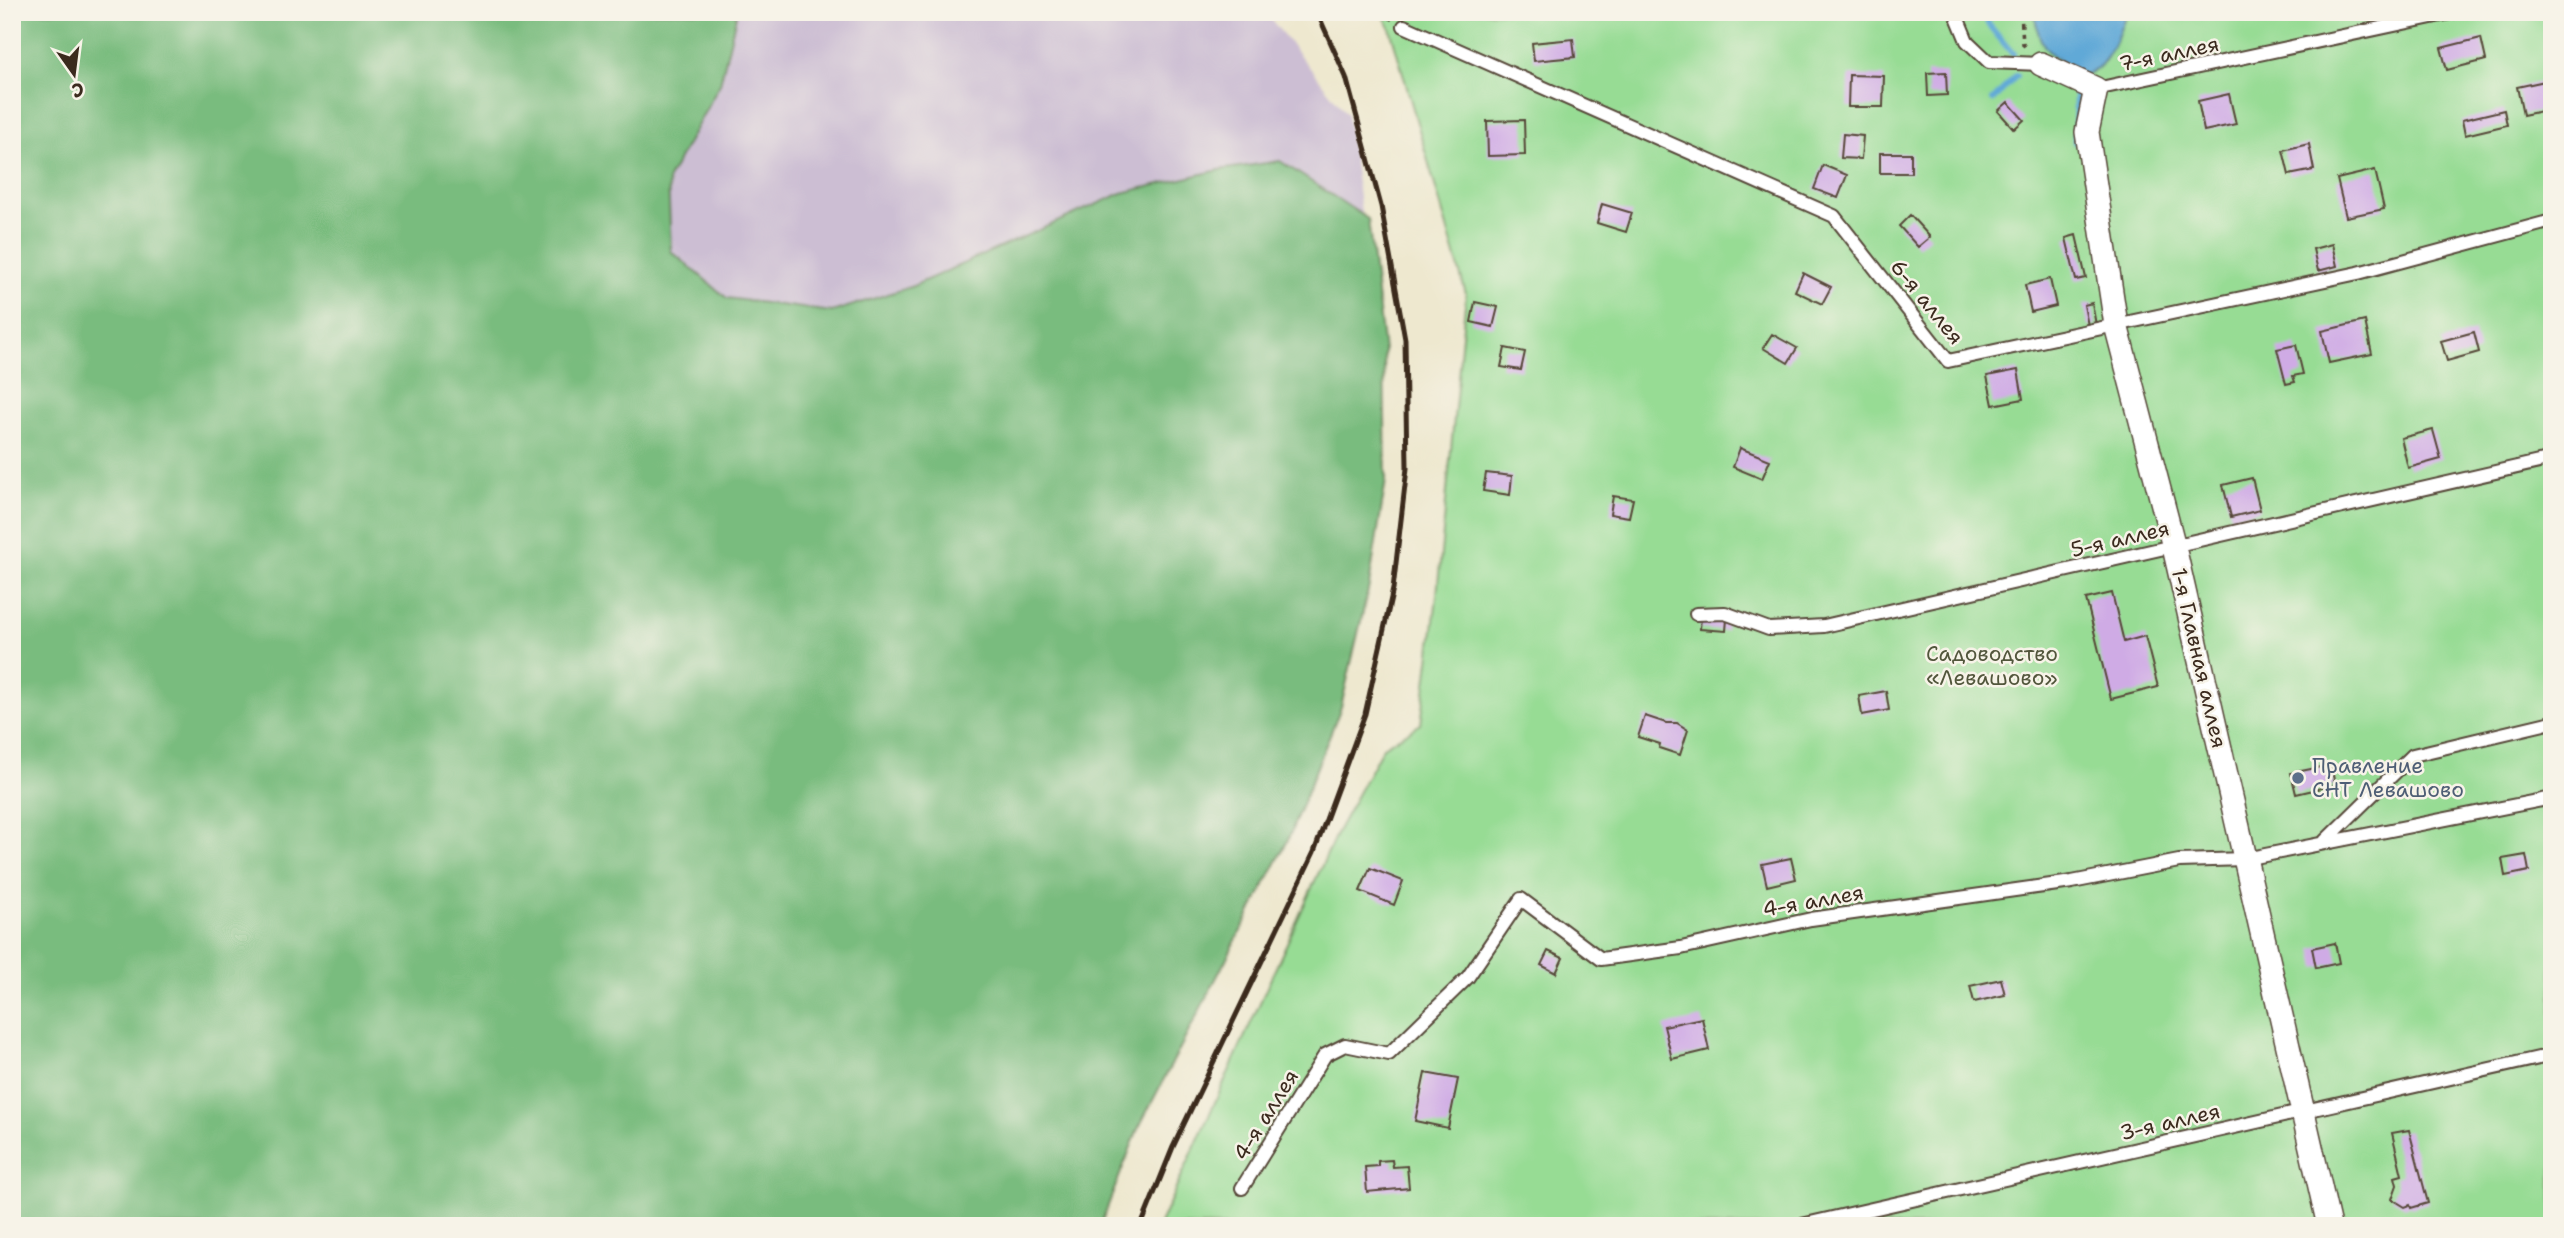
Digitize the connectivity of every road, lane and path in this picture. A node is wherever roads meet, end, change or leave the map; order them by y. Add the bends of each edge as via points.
1 (1955, 12) edge
2 (2021, 12) edge
3 (2455, 12) edge
4 (1404, 26) dead end
5 (2041, 64) junction
6 (2096, 89) junction
7 (2552, 221) edge
8 (2116, 325) junction
9 (2552, 459) edge
10 (2174, 547) junction
11 (1696, 614) dead end
12 (2552, 722) edge
13 (2552, 798) edge
14 (2325, 842) junction
15 (2245, 859) junction
16 (2552, 1055) edge
17 (2303, 1111) junction
18 (1242, 1188) dead end
19 (1797, 1226) edge
20 (2329, 1226) edge

1 - 5 lane via 1967,41 1989,62
2 - 5 path via 2023,44
3 - 6 lane, 7-я аллея
4 - 8 lane, 6-я аллея via 1833,215 1948,361
5 - 6 street
6 - 8 street, 1-я Главная аллея via 2087,132
7 - 8 lane, 6-я аллея via 2358,274
8 - 10 street, 1-я Главная аллея
9 - 10 lane, 5-я аллея
10 - 11 lane, 5-я аллея via 1824,626 1769,629 1725,613
10 - 15 street, 1-я Главная аллея
12 - 14 lane via 2413,755
13 - 14 lane, 4-я аллея
14 - 15 lane, 4-я аллея
15 - 17 street, 1-я Главная аллея
15 - 18 lane, 4-я аллея via 2179,861 2072,882 1811,919 1681,948 1601,959 1521,899 1468,977 1389,1054 1345,1045 1325,1055
16 - 17 lane, 3-я аллея
17 - 19 lane, 3-я аллея
17 - 20 street, 1-я Главная аллея

